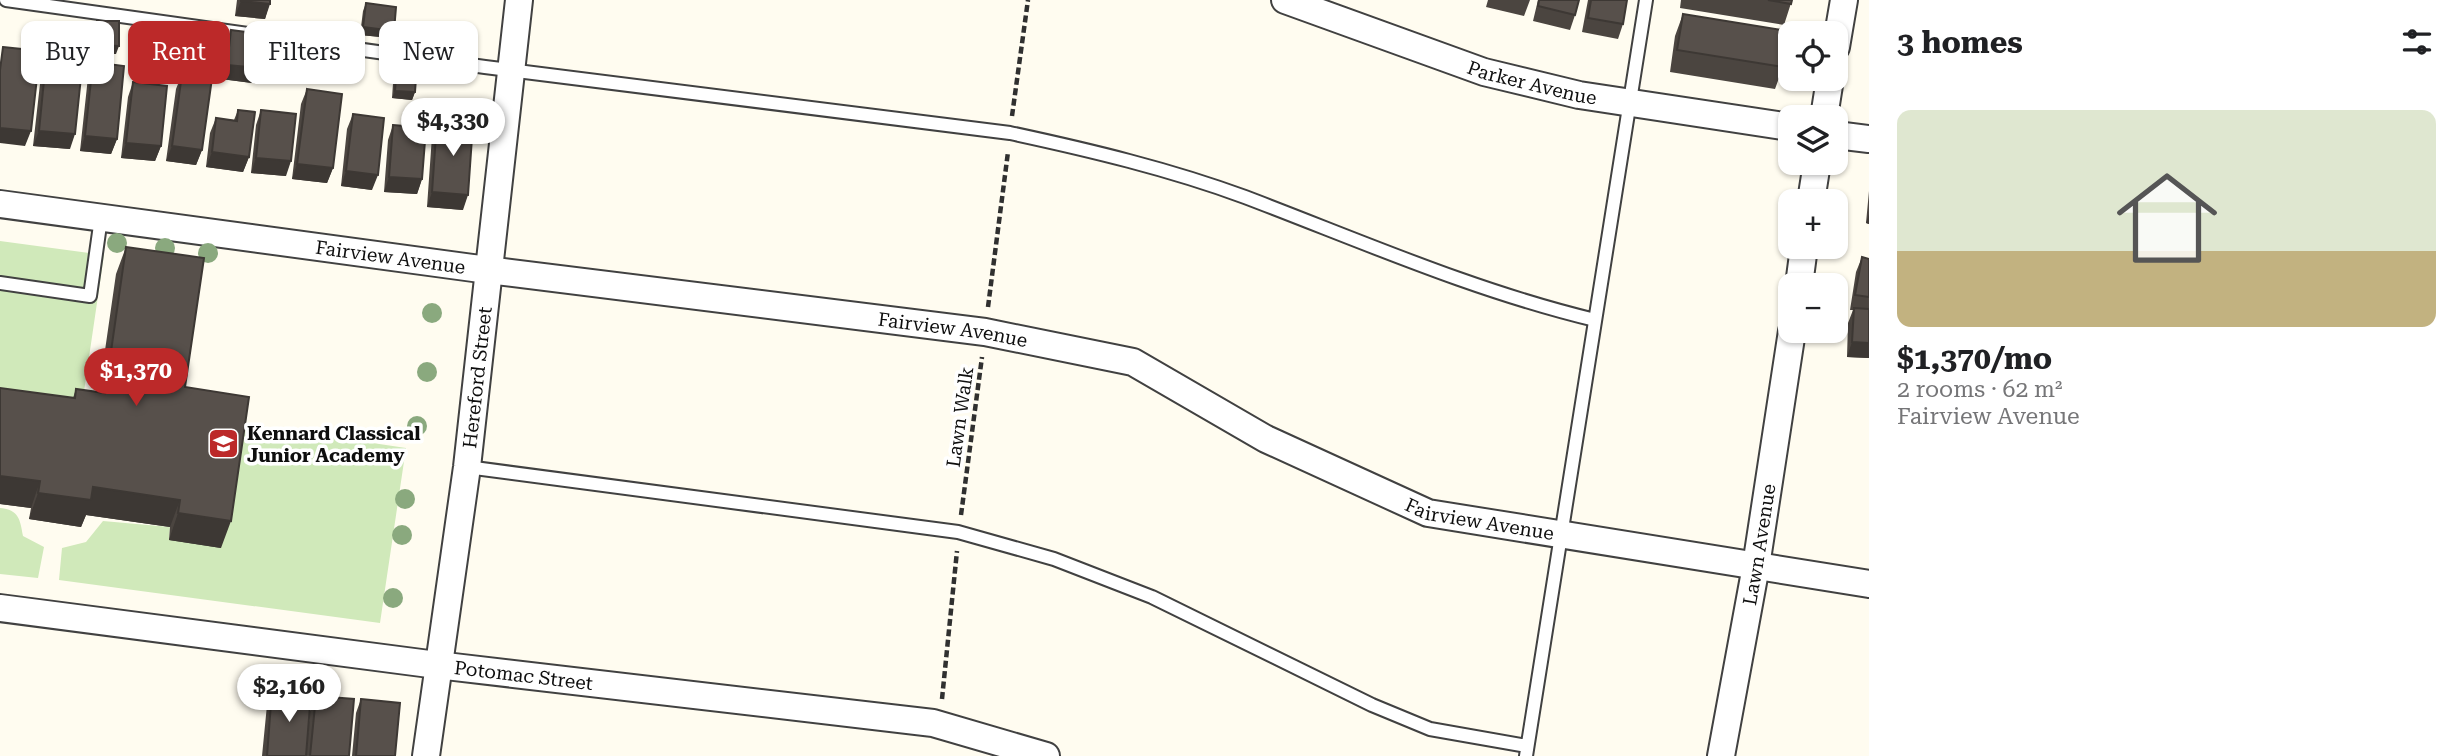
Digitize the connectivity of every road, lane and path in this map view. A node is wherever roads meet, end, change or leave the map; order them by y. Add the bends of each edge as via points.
1 (6, 0) edge
2 (519, 0) edge
3 (1028, 0) edge
4 (1285, 0) edge
5 (1646, 0) edge
6 (1844, 0) edge
7 (1840, 21) edge
8 (510, 70) junction
9 (1630, 102) junction
10 (1778, 126) edge
11 (1010, 133) junction
12 (1848, 136) edge
13 (1869, 139) edge
14 (0, 204) edge
15 (101, 218) junction
16 (488, 270) junction
17 (0, 283) edge
18 (1595, 320) junction
19 (985, 332) junction
20 (1790, 343) edge
21 (467, 467) junction
22 (958, 532) junction
23 (1563, 538) junction
24 (1756, 566) junction
25 (1869, 584) edge
26 (0, 608) edge
27 (437, 666) junction
28 (940, 725) junction
29 (1527, 751) edge
30 (426, 756) edge
31 (1046, 756) edge
32 (1721, 756) edge

1 - 8 lane
2 - 8 street, Hereford Street
3 - 11 path, Lawn Walk
4 - 9 street, Parker Avenue via 1484,72
5 - 9 lane
6 - 7 street
8 - 11 lane
8 - 16 street, Hereford Street
9 - 10 street, Parker Avenue
9 - 18 lane
11 - 18 lane via 1089,150 1243,196 1482,288
11 - 19 path, Lawn Walk
12 - 13 street
14 - 15 street, Fairview Avenue
15 - 16 street, Fairview Avenue
15 - 17 lane via 90,296
16 - 19 street, Fairview Avenue
16 - 21 street, Hereford Street
18 - 23 lane
19 - 22 path, Lawn Walk
19 - 23 street, Fairview Avenue via 1133,362 1266,439 1428,513
20 - 24 street, Lawn Avenue
21 - 22 lane
21 - 27 street, Hereford Street
22 - 28 path, Lawn Walk
22 - 29 lane via 1054,559 1152,597 1430,729
23 - 24 street, Fairview Avenue
23 - 29 lane
24 - 25 street, Fairview Avenue
24 - 32 street, Lawn Avenue
26 - 27 street, Potomac Street
27 - 28 street, Potomac Street
27 - 30 street, Hereford Street
28 - 31 street, Potomac Street

